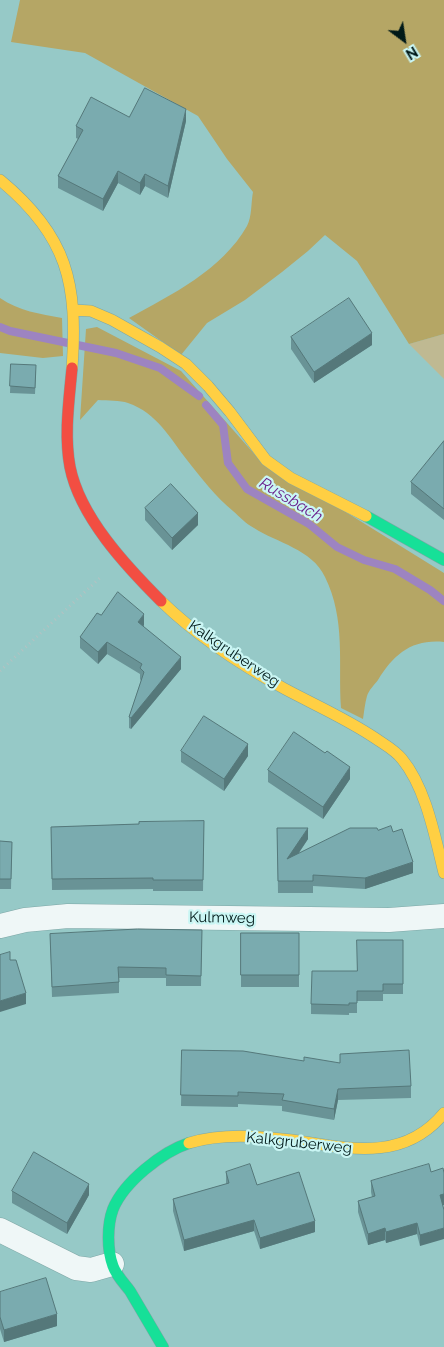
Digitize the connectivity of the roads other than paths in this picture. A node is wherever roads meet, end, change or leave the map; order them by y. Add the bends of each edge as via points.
1 (0, 180) edge
2 (74, 310) junction
3 (444, 560) edge
4 (444, 873) edge
5 (444, 916) edge
6 (0, 926) edge
7 (444, 1113) edge
8 (0, 1230) edge
9 (112, 1264) junction
10 (163, 1347) edge

1 - 2 street, Kalkgruberweg via 27,203 60,254 70,281
2 - 3 street via 91,311 112,320 186,364 230,412 266,460 290,478
2 - 4 street, Kalkgruberweg via 67,426 69,456 76,487 92,518 140,580 187,625 273,682 352,723 403,760 414,777
5 - 6 street, Kulmweg via 389,920 68,916
7 - 9 street, Kalkgruberweg via 426,1132 388,1147 342,1148 242,1136 185,1144 162,1156 124,1192 113,1211
8 - 9 street via 76,1268 91,1270
9 - 10 street, Kalkgruberweg

